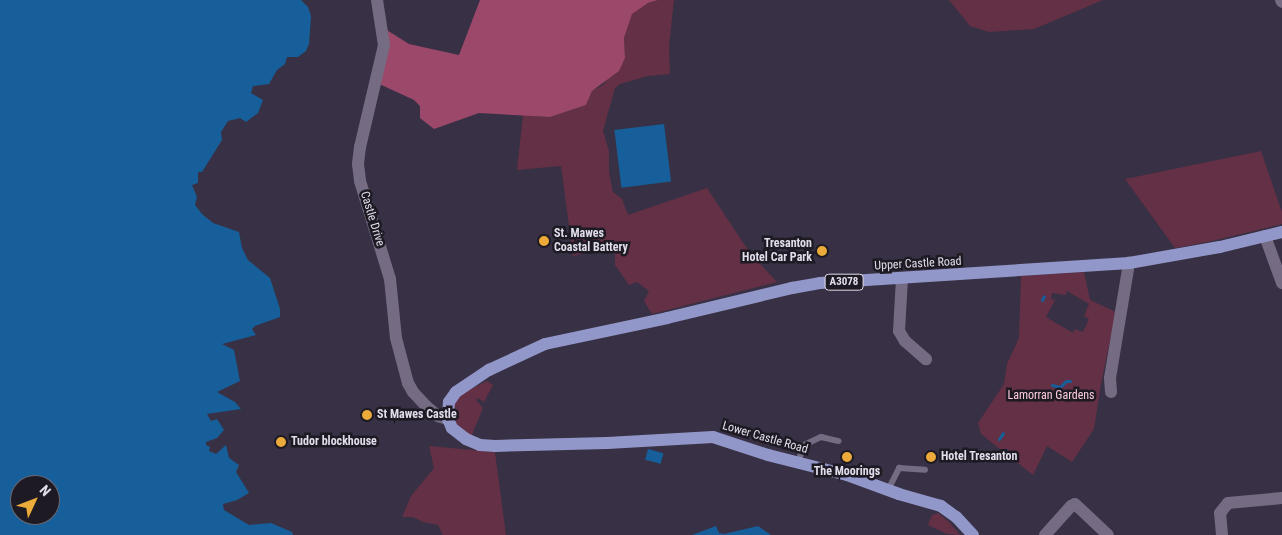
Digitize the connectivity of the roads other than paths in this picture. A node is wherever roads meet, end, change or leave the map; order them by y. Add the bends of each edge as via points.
1 (377, 0) edge
2 (1282, 232) edge
3 (1265, 236) junction
4 (1129, 263) junction
5 (902, 278) junction
6 (1282, 283) edge
7 (926, 359) dead end
8 (1112, 392) dead end
9 (449, 421) junction
10 (839, 441) dead end
11 (798, 463) junction
12 (925, 470) dead end
13 (888, 490) junction
14 (1282, 498) edge
15 (973, 535) edge
16 (1045, 535) edge
17 (1108, 535) edge
18 (1222, 535) edge

1 - 9 street, Castle Drive via 383,54 360,146 360,181 390,279 396,338 408,383 426,406
2 - 3 main road, Upper Castle Road / A3078
3 - 4 main road, Upper Castle Road / A3078
3 - 6 street
4 - 5 main road, Upper Castle Road / A3078
4 - 8 street via 1110,378
5 - 7 street via 899,331 905,341
5 - 9 main road, Upper Castle Road / A3078 via 806,285 553,342 499,364 460,388 450,399
9 - 11 main road, Lower Castle Road via 455,432 487,446 706,436
10 - 11 lane via 821,437 806,444
11 - 13 main road, Lower Castle Road
12 - 13 lane via 899,468
13 - 15 main road, Lower Castle Road via 941,506
14 - 18 street via 1228,503 1220,513
16 - 17 street via 1075,504

